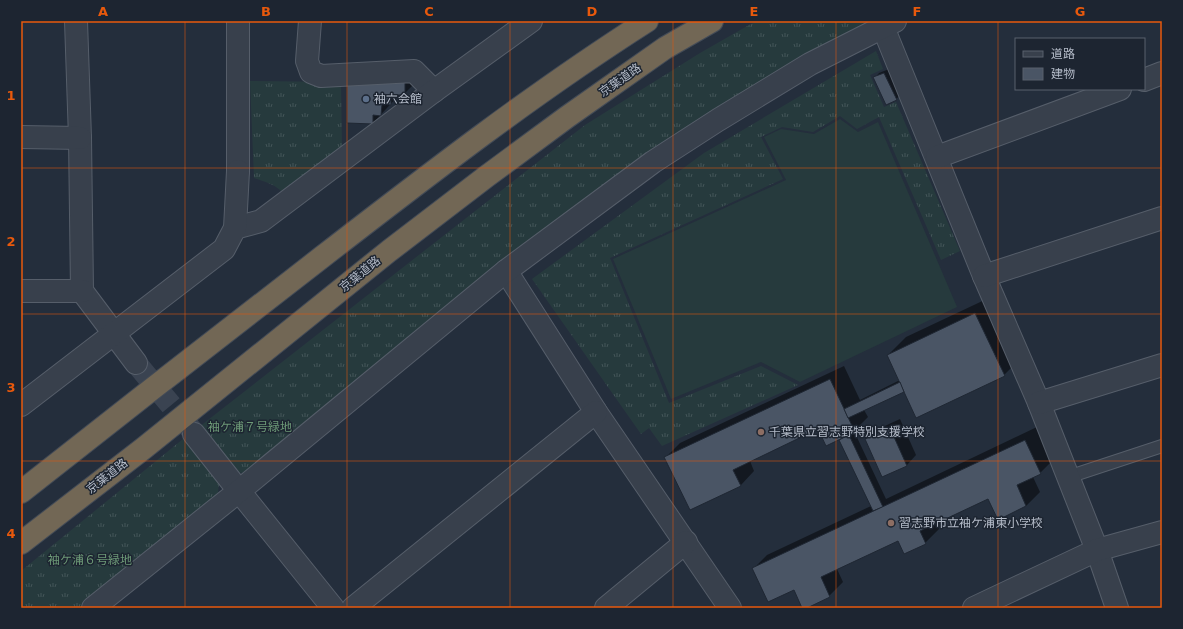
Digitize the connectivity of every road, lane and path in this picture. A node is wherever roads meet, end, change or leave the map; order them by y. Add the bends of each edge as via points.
1 (76, 21) edge
2 (238, 21) edge
3 (310, 21) edge
4 (531, 21) edge
5 (647, 21) edge
6 (712, 21) edge
7 (889, 24) edge
8 (1162, 73) edge
9 (1145, 80) edge
10 (1117, 90) edge
11 (434, 91) junction
12 (21, 137) edge
13 (80, 138) junction
14 (937, 158) junction
15 (1162, 218) edge
16 (235, 228) junction
17 (506, 271) junction
18 (984, 276) junction
19 (21, 291) edge
20 (82, 291) junction
21 (114, 335) junction
22 (136, 363) tunnel mouth
23 (1162, 365) edge
24 (1038, 403) junction
25 (21, 405) edge
26 (596, 412) junction
27 (194, 434) tunnel mouth
28 (1162, 446) edge
29 (1068, 477) junction
30 (238, 491) junction
31 (21, 492) edge
32 (1162, 532) edge
33 (686, 542) junction
34 (21, 543) edge
35 (1097, 550) junction
36 (93, 608) edge
37 (333, 608) edge
38 (352, 608) edge
39 (606, 608) edge
40 (730, 608) edge
41 (974, 608) edge
42 (1117, 608) edge

1 - 13 street
2 - 16 street via 238,171
3 - 11 street via 307,61 312,72 321,76 414,71
4 - 11 street
5 - 31 highway via 520,107 424,178
6 - 34 highway, 京葉道路 via 665,48 487,176
7 - 14 street
7 - 17 street via 810,64 653,162
8 - 9 street
10 - 14 street
11 - 16 street via 261,221
12 - 13 street
13 - 20 street
14 - 18 street
15 - 18 street
16 - 21 street via 224,249
17 - 26 street
17 - 30 street
18 - 24 street
19 - 20 street
20 - 21 street
21 - 22 street
21 - 25 street
23 - 24 street
24 - 29 street
26 - 33 street
26 - 38 street
27 - 30 street
28 - 29 lane
29 - 35 street
30 - 36 street
30 - 37 street
32 - 35 street
33 - 39 street
33 - 40 street
35 - 41 street
35 - 42 street

